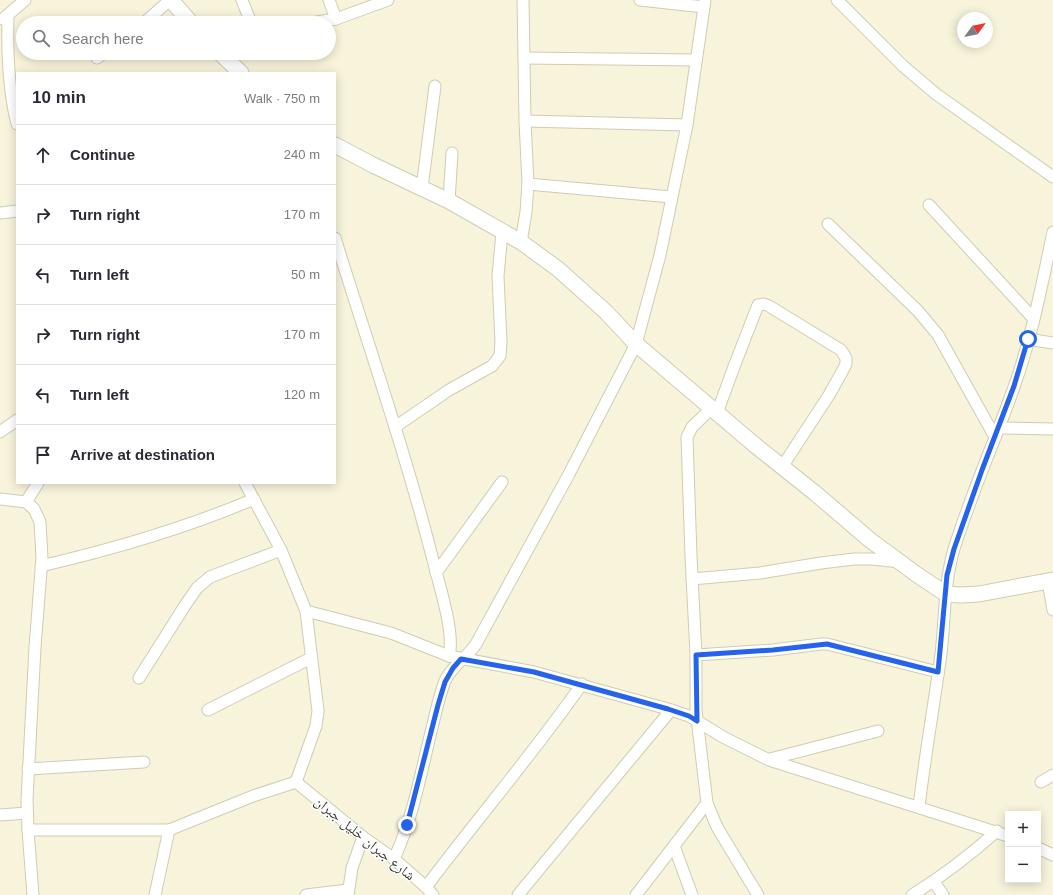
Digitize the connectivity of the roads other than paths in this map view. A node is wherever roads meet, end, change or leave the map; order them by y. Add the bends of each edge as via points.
1 (25, 0) edge
2 (170, 0) edge
3 (242, 0) edge
4 (330, 0) edge
5 (388, 0) edge
6 (523, 0) edge
7 (640, 0) edge
8 (837, 0) edge
9 (704, 3) edge
10 (152, 16) edge
11 (185, 16) edge
12 (248, 16) edge
13 (335, 16) edge
14 (4, 19) edge
15 (336, 19) edge
16 (524, 58) junction
17 (229, 60) edge
18 (696, 60) junction
19 (240, 72) edge
20 (435, 86) dead end
21 (16, 118) edge
22 (525, 121) junction
23 (687, 125) junction
24 (336, 146) edge
25 (452, 153) dead end
26 (1053, 177) edge
27 (528, 184) junction
28 (422, 188) junction
29 (671, 197) junction
30 (449, 201) junction
31 (929, 206) dead end
32 (16, 211) edge
33 (0, 213) edge
34 (828, 224) dead end
35 (502, 232) junction
36 (1053, 232) edge
37 (336, 241) edge
38 (521, 242) junction
39 (1034, 318) junction
40 (1028, 339) junction
41 (1053, 342) edge
42 (636, 344) junction
43 (714, 411) junction
44 (16, 421) edge
45 (395, 428) junction
46 (1053, 429) edge
47 (0, 432) edge
48 (997, 432) junction
49 (782, 467) junction
50 (502, 482) dead end
51 (37, 484) edge
52 (246, 484) edge
53 (0, 499) edge
54 (254, 499) junction
55 (26, 502) junction
56 (281, 550) junction
57 (901, 562) junction
58 (41, 566) junction
59 (436, 573) junction
60 (692, 579) junction
61 (1051, 581) edge
62 (946, 594) junction
63 (1053, 610) edge
64 (306, 611) junction
65 (696, 655) junction
66 (449, 656) junction
67 (311, 658) junction
68 (461, 659) junction
69 (938, 672) junction
70 (139, 678) dead end
71 (582, 684) junction
72 (208, 710) dead end
73 (670, 710) junction
74 (697, 721) junction
75 (878, 731) dead end
76 (769, 760) junction
77 (144, 762) dead end
78 (28, 769) junction
79 (1053, 775) edge
80 (296, 782) junction
81 (1041, 782) dead end
82 (707, 803) junction
83 (920, 806) junction
84 (27, 813) junction
85 (0, 815) edge
86 (28, 830) junction
87 (169, 830) junction
88 (997, 832) junction
89 (1005, 835) edge
90 (363, 837) junction
91 (674, 846) junction
92 (1041, 849) edge
93 (1053, 855) edge
94 (394, 859) junction
95 (934, 882) junction
96 (429, 891) edge
97 (348, 893) edge
98 (33, 895) edge
99 (155, 895) edge
100 (306, 895) edge
101 (518, 895) edge
102 (636, 895) edge
103 (692, 895) edge
104 (758, 895) edge
105 (912, 895) edge
106 (943, 895) edge

1 - 14 street
2 - 10 street
2 - 11 street
3 - 12 street
4 - 13 street
5 - 15 street
6 - 16 street
7 - 9 street
8 - 26 street via 902,66 936,94
9 - 18 street
14 - 21 street
16 - 18 street
16 - 22 street
17 - 19 street
18 - 23 street
20 - 28 street
22 - 23 street
22 - 27 street
23 - 29 street
24 - 28 street
25 - 30 street
27 - 29 street
27 - 38 street
28 - 30 street
29 - 42 street via 660,255
30 - 35 street
31 - 39 street
32 - 33 street
34 - 48 street via 918,311 938,335
35 - 38 street
35 - 45 street via 498,276 500,356 492,366 449,390
36 - 39 street
37 - 45 street
38 - 42 street via 558,269 606,312
39 - 40 street
40 - 41 street
40 - 48 street
42 - 43 street
42 - 68 street via 569,474 476,644 469,654
43 - 49 street
43 - 49 street via 758,305 769,306 841,350 846,358 843,370
43 - 60 street via 692,427 687,438
44 - 47 street
45 - 59 street
46 - 48 street
48 - 62 street via 954,549 947,575
49 - 57 street via 870,540
50 - 59 street
51 - 55 street
52 - 54 street
53 - 55 street
54 - 56 street
54 - 58 street via 183,526 79,558
55 - 58 street via 34,509 40,522
56 - 64 street
56 - 70 street via 210,577 197,588
57 - 60 street via 854,559 760,573
57 - 62 street
58 - 78 street
59 - 66 street via 451,640
60 - 65 street
61 - 62 street via 979,594
61 - 63 street
62 - 69 street
64 - 66 street via 391,633
64 - 67 street
65 - 69 street via 827,644
65 - 74 street
66 - 68 street
67 - 72 street
67 - 80 street via 318,711 316,726
68 - 71 street via 534,672
68 - 94 street via 445,682 407,825
69 - 83 street
71 - 73 street
71 - 96 street via 542,739 464,836
73 - 74 street
73 - 101 street
74 - 76 street
74 - 82 street
75 - 76 street
76 - 83 street
77 - 78 street
78 - 84 street
79 - 81 street
80 - 87 street via 253,796
80 - 90 street, شارع جبران خليل جبران
82 - 91 street
82 - 104 street via 716,827
83 - 88 street
84 - 85 street
84 - 86 street
86 - 87 street
86 - 98 street
87 - 99 street
88 - 89 street
88 - 95 street
90 - 94 street, شارع جبران خليل جبران
90 - 97 street via 352,868
91 - 102 street
91 - 103 street
92 - 93 street
94 - 96 street, شارع جبران خليل جبران
95 - 105 street
95 - 106 street
97 - 100 street

